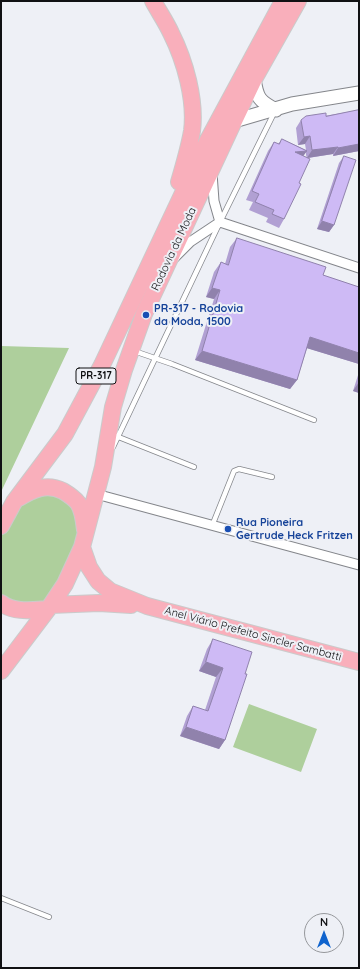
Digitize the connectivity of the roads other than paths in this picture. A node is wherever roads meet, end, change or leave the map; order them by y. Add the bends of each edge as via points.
1 (147, 1) edge
2 (283, 1) edge
3 (298, 1) edge
4 (156, 7) edge
5 (254, 80) junction
6 (359, 93) edge
7 (276, 110) junction
8 (234, 121) junction
9 (212, 168) junction
10 (220, 222) junction
11 (160, 241) junction
12 (165, 268) junction
13 (359, 268) edge
14 (131, 350) junction
15 (155, 358) junction
16 (314, 420) dead end
17 (113, 435) junction
18 (194, 467) dead end
19 (272, 476) dead end
20 (96, 494) junction
21 (14, 502) junction
22 (1, 526) edge
23 (212, 526) junction
24 (84, 541) junction
25 (359, 565) edge
26 (1, 603) edge
27 (147, 606) junction
28 (50, 607) junction
29 (359, 662) edge
30 (1, 671) edge
31 (1, 898) edge
32 (50, 917) dead end

1 - 4 street
2 - 11 highway, Rodovia da Moda / PR-317 via 208,140
3 - 5 highway, Rodovia da Moda / PR-317
4 - 11 highway via 171,33 185,67 191,96 192,130 186,160
5 - 7 street via 259,100
5 - 8 highway, Rodovia da Moda / PR-317
6 - 7 street via 292,104
7 - 8 street
7 - 10 lane
8 - 9 highway, Rodovia da Moda / PR-317
9 - 10 street via 214,202
9 - 12 highway, Rodovia da Moda / PR-317
10 - 12 street via 190,242
10 - 13 street
10 - 15 lane
11 - 21 highway, Rodovia da Moda / PR-317 via 102,365 65,434
12 - 14 highway, Rodovia da Moda / PR-317
14 - 15 lane
14 - 17 highway, Rodovia da Moda / PR-317 via 113,407
15 - 16 lane
15 - 17 lane
17 - 18 lane
17 - 20 highway, Rodovia da Moda / PR-317
19 - 23 lane via 239,469 234,471
20 - 23 street
20 - 24 highway, Rodovia da Moda / PR-317
21 - 22 highway, PR-317
21 - 24 highway, Anel Viário Prefeito Sincler Sambatti via 30,491 44,487 56,488 69,494 78,503 84,520
23 - 25 street
24 - 27 highway, Anel Viário Prefeito Sincler Sambatti via 89,567 98,581 110,591
24 - 28 highway, PR-317 via 65,584
26 - 28 highway, Anel Viário Prefeito Sincler Sambatti via 18,610
27 - 28 highway, Anel Viário Prefeito Sincler Sambatti via 99,603
27 - 29 highway, Anel Viário Prefeito Sincler Sambatti
28 - 30 highway, PR-317
31 - 32 lane

